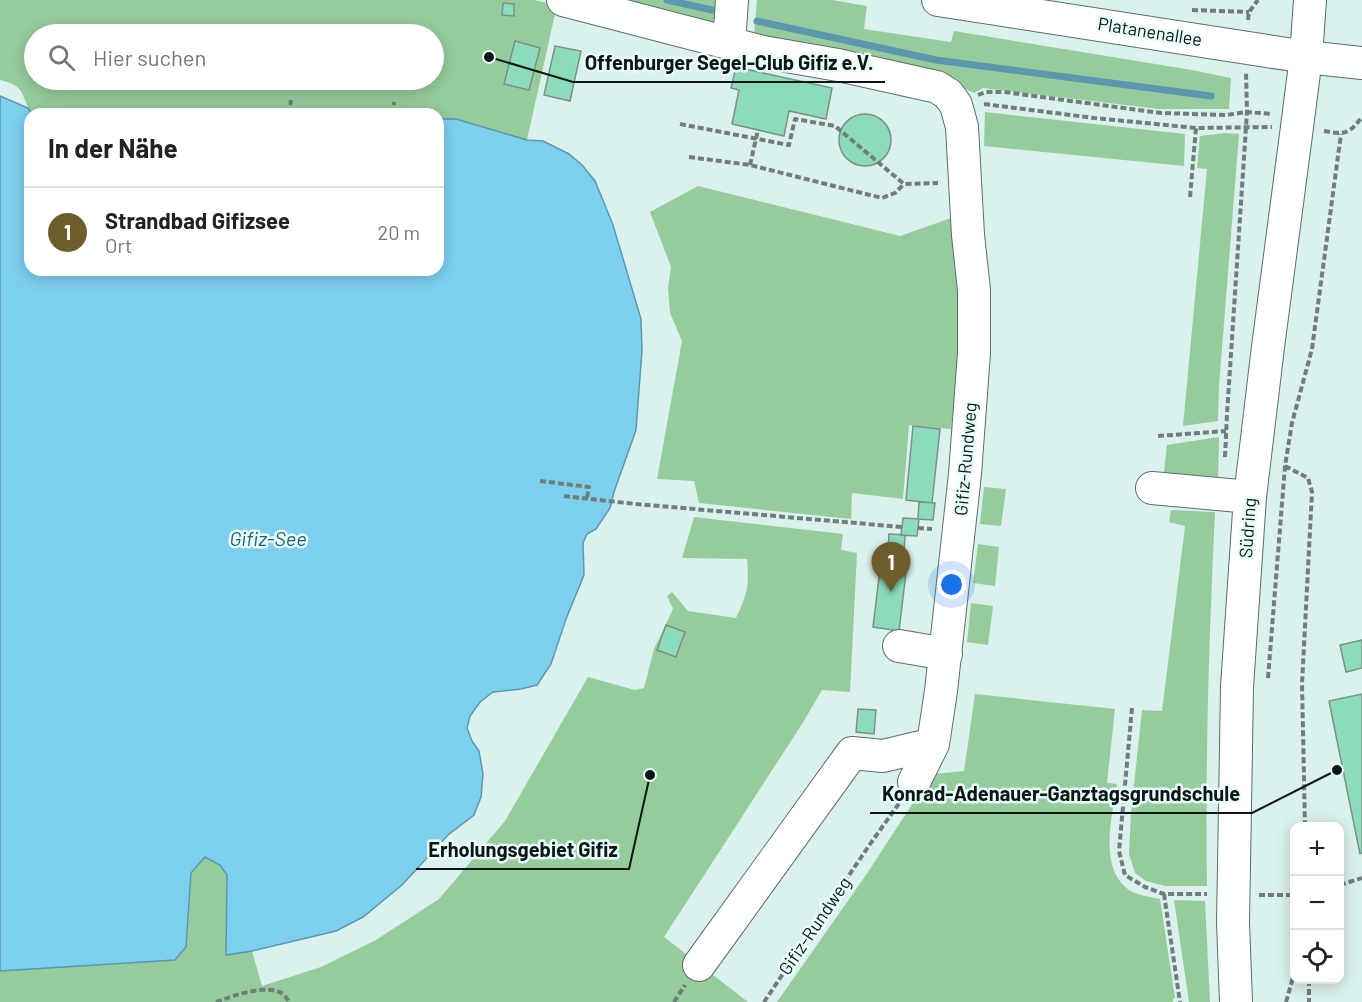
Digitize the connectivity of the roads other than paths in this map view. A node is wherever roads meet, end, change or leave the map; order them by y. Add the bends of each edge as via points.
1 (563, 0) edge
2 (732, 0) edge
3 (938, 0) edge
4 (1310, 0) edge
5 (729, 44) junction
6 (1306, 57) junction
7 (1362, 63) edge
8 (1152, 488) dead end
9 (1237, 496) junction
10 (899, 646) dead end
11 (946, 654) junction
12 (933, 744) junction
13 (914, 782) road end
14 (699, 965) dead end
15 (1236, 1002) edge

1 - 5 street
2 - 5 street
3 - 6 street, Platanenallee
4 - 6 street, Südring
5 - 11 street, Gifiz-Rundweg via 937,87 956,105 964,152 974,290 974,353
6 - 7 street, Platanenallee
6 - 9 street, Südring via 1266,358
8 - 9 street
9 - 15 street, Südring, bridge via 1233,922
10 - 11 street
11 - 12 street, Gifiz-Rundweg
12 - 13 street, Gifiz-Rundweg
12 - 14 street via 883,756 852,753

